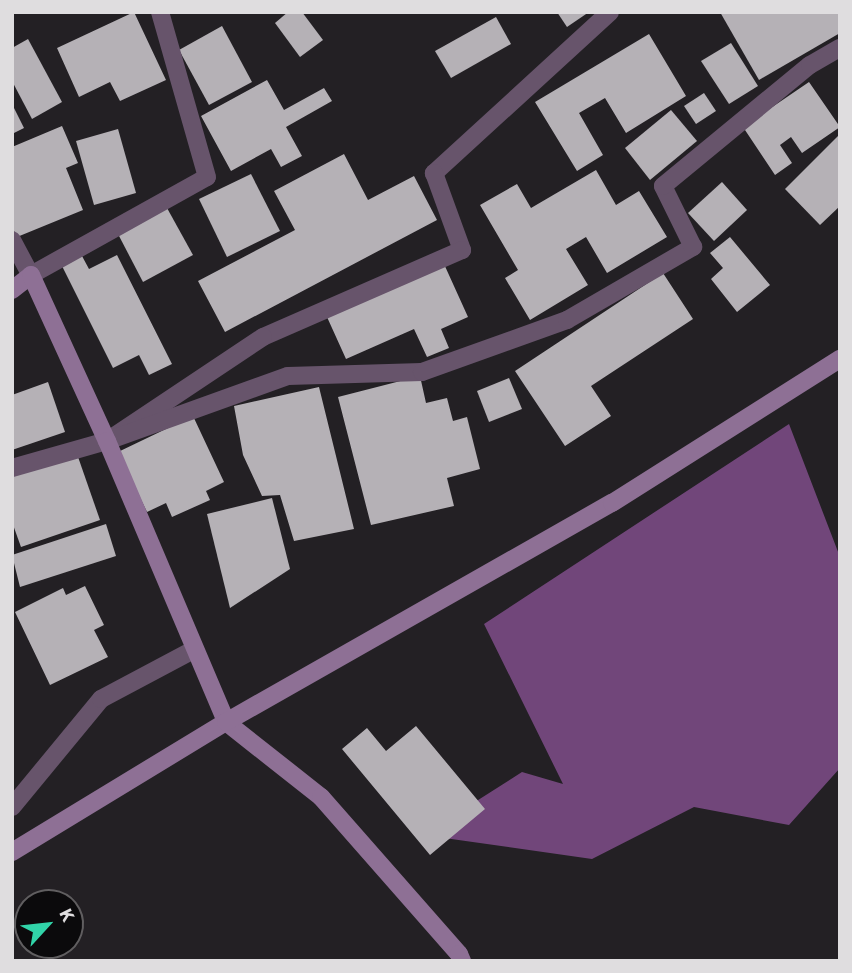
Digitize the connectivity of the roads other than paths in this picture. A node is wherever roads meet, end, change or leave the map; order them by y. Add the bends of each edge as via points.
1 (160, 12) edge
2 (611, 12) edge
3 (840, 48) edge
4 (12, 240) edge
5 (31, 275) junction
6 (12, 290) edge
7 (840, 359) edge
8 (107, 441) junction
9 (12, 468) edge
10 (195, 649) junction
11 (226, 722) junction
12 (12, 807) edge
13 (12, 852) edge
14 (462, 961) edge

1 - 5 street via 207,177
2 - 8 street via 434,173 462,250 262,337
3 - 8 street via 810,65 663,186 693,247 568,320 422,372 288,376
4 - 5 street
5 - 6 street
5 - 8 street
7 - 11 street via 612,503
8 - 9 street
8 - 10 street
10 - 11 street
10 - 12 street via 101,699
11 - 13 street
11 - 14 street via 321,797

